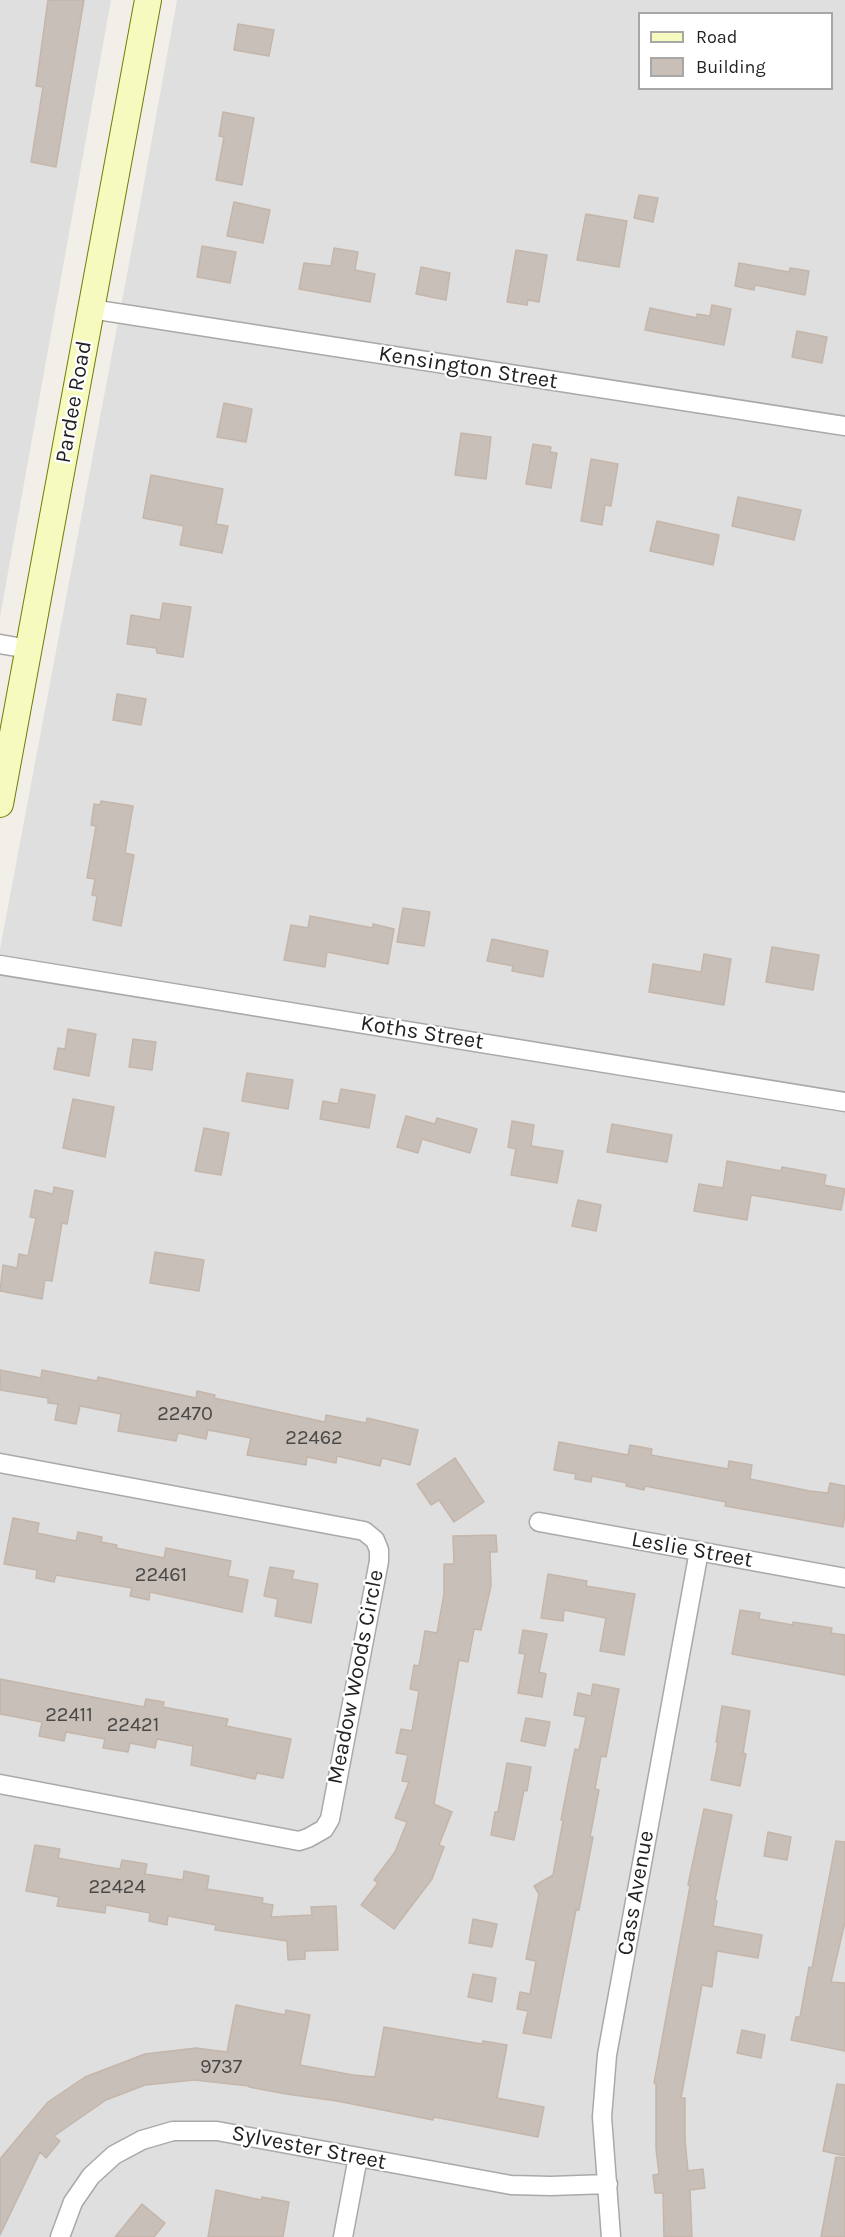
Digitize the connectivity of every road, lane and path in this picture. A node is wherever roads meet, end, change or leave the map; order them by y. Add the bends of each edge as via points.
1 (148, 0) edge
2 (91, 309) junction
3 (845, 426) edge
4 (0, 644) edge
5 (29, 649) junction
6 (0, 804) edge
7 (0, 964) edge
8 (845, 1102) edge
9 (0, 1463) edge
10 (539, 1522) dead end
11 (699, 1551) junction
12 (845, 1578) edge
13 (0, 1784) edge
14 (358, 2157) junction
15 (608, 2184) junction
16 (60, 2237) edge
17 (343, 2237) edge
18 (611, 2237) edge

1 - 2 main road, Pardee Road
2 - 3 street, Kensington Street
2 - 5 main road, Pardee Road
4 - 5 street
5 - 6 main road, Pardee Road
7 - 8 street, Koths Street
9 - 13 street, Meadow Woods Circle via 364,1531 375,1540 379,1550 330,1819 324,1830 299,1841
10 - 11 street, Leslie Street
11 - 12 street, Leslie Street
11 - 15 street, Cass Avenue via 607,2055 602,2117
14 - 15 street, Sylvester Street via 511,2185
14 - 16 street, Sylvester Street via 217,2131 173,2131 142,2140 114,2155 91,2176 73,2202
14 - 17 street
15 - 18 street, Cass Avenue

